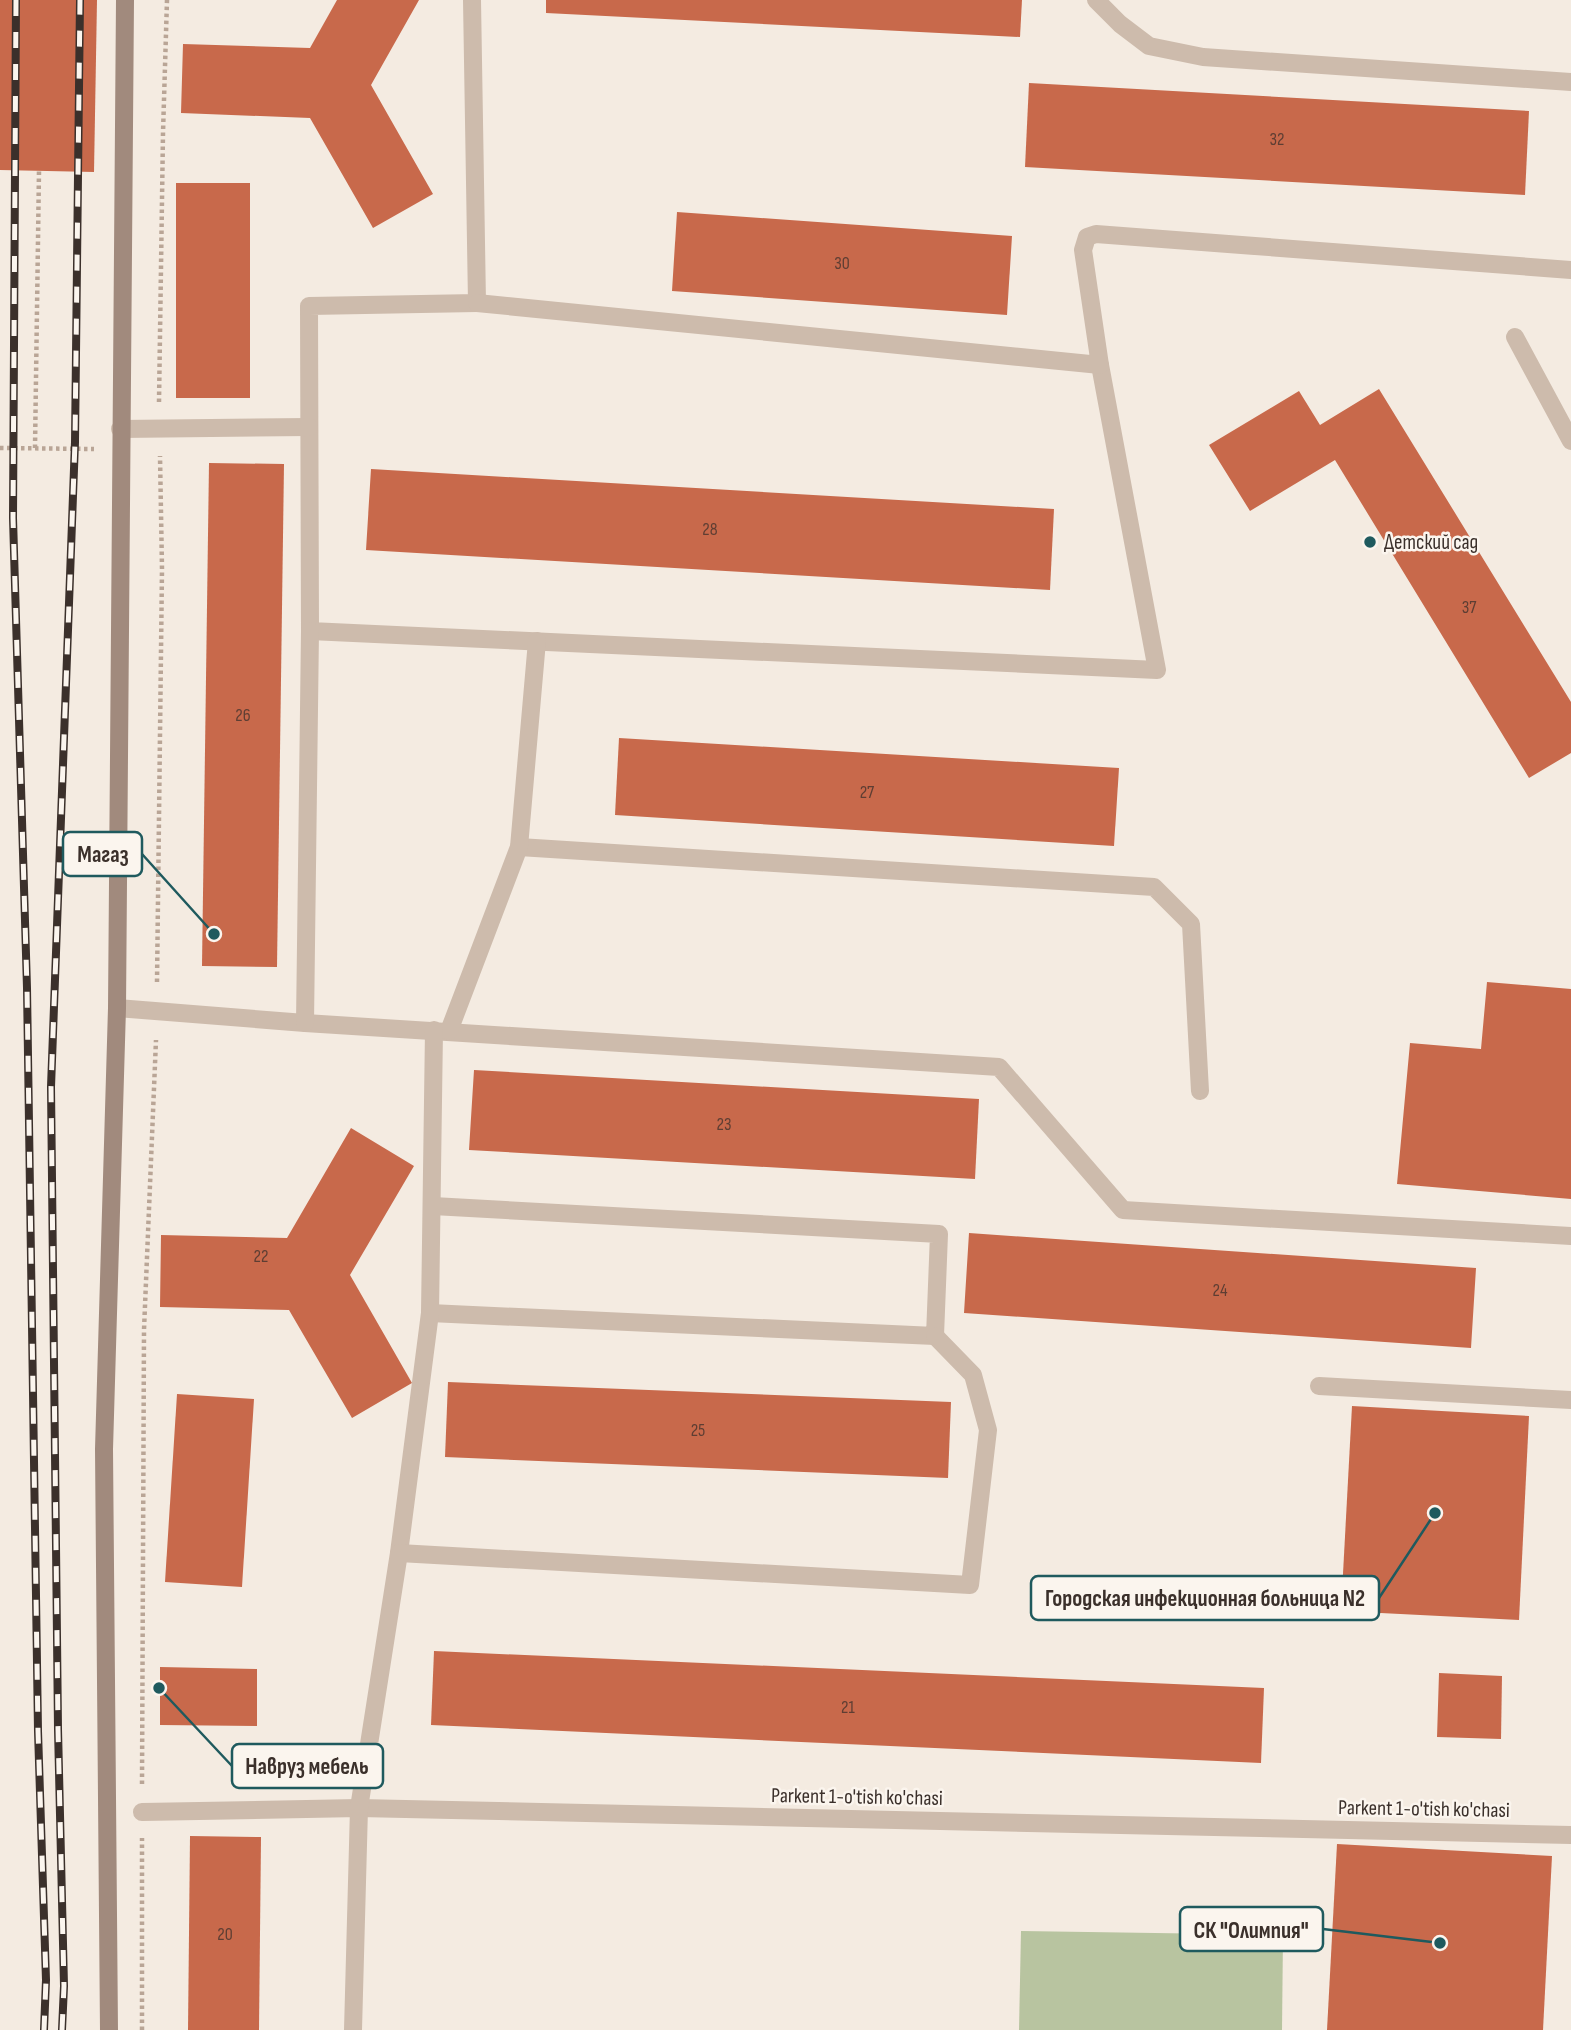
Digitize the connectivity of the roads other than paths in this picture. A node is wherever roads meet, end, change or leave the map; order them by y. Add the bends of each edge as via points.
1 (125, 0) edge
2 (472, 0) edge
3 (1096, 0) edge
4 (1571, 82) edge
5 (1571, 270) edge
6 (477, 303) junction
7 (1515, 337) dead end
8 (1100, 365) junction
9 (309, 427) junction
10 (120, 429) junction
11 (1571, 441) edge
12 (310, 631) junction
13 (537, 641) junction
14 (519, 847) junction
15 (117, 1008) junction
16 (305, 1023) junction
17 (441, 1031) junction
18 (1199, 1091) dead end
19 (433, 1206) junction
20 (1571, 1236) edge
21 (430, 1312) junction
22 (935, 1336) junction
23 (1318, 1386) dead end
24 (1571, 1400) edge
25 (399, 1553) junction
26 (359, 1808) junction
27 (142, 1812) road end
28 (1571, 1835) edge
29 (109, 2030) edge
30 (352, 2030) edge

1 - 10 street
2 - 6 lane
3 - 4 lane via 1149,46 1203,57
5 - 8 lane via 1096,234 1087,237 1083,250
6 - 8 lane
6 - 9 lane via 309,306
7 - 11 lane
8 - 13 lane via 1157,670
9 - 10 lane
9 - 12 lane
10 - 15 street
12 - 13 lane
12 - 16 lane
13 - 14 lane
14 - 17 lane
14 - 18 lane via 1154,887 1191,924
15 - 16 lane
15 - 29 street via 104,1449
16 - 17 lane
17 - 19 lane
17 - 20 lane via 999,1067 1123,1210
19 - 21 lane
19 - 22 lane via 939,1234
21 - 22 lane
21 - 25 lane
22 - 25 lane via 973,1375 988,1430 970,1584
23 - 24 lane
25 - 26 lane
26 - 27 lane, Parkent 1-o'tish ko'chasi
26 - 28 lane, Parkent 1-o'tish ko'chasi
26 - 30 lane

